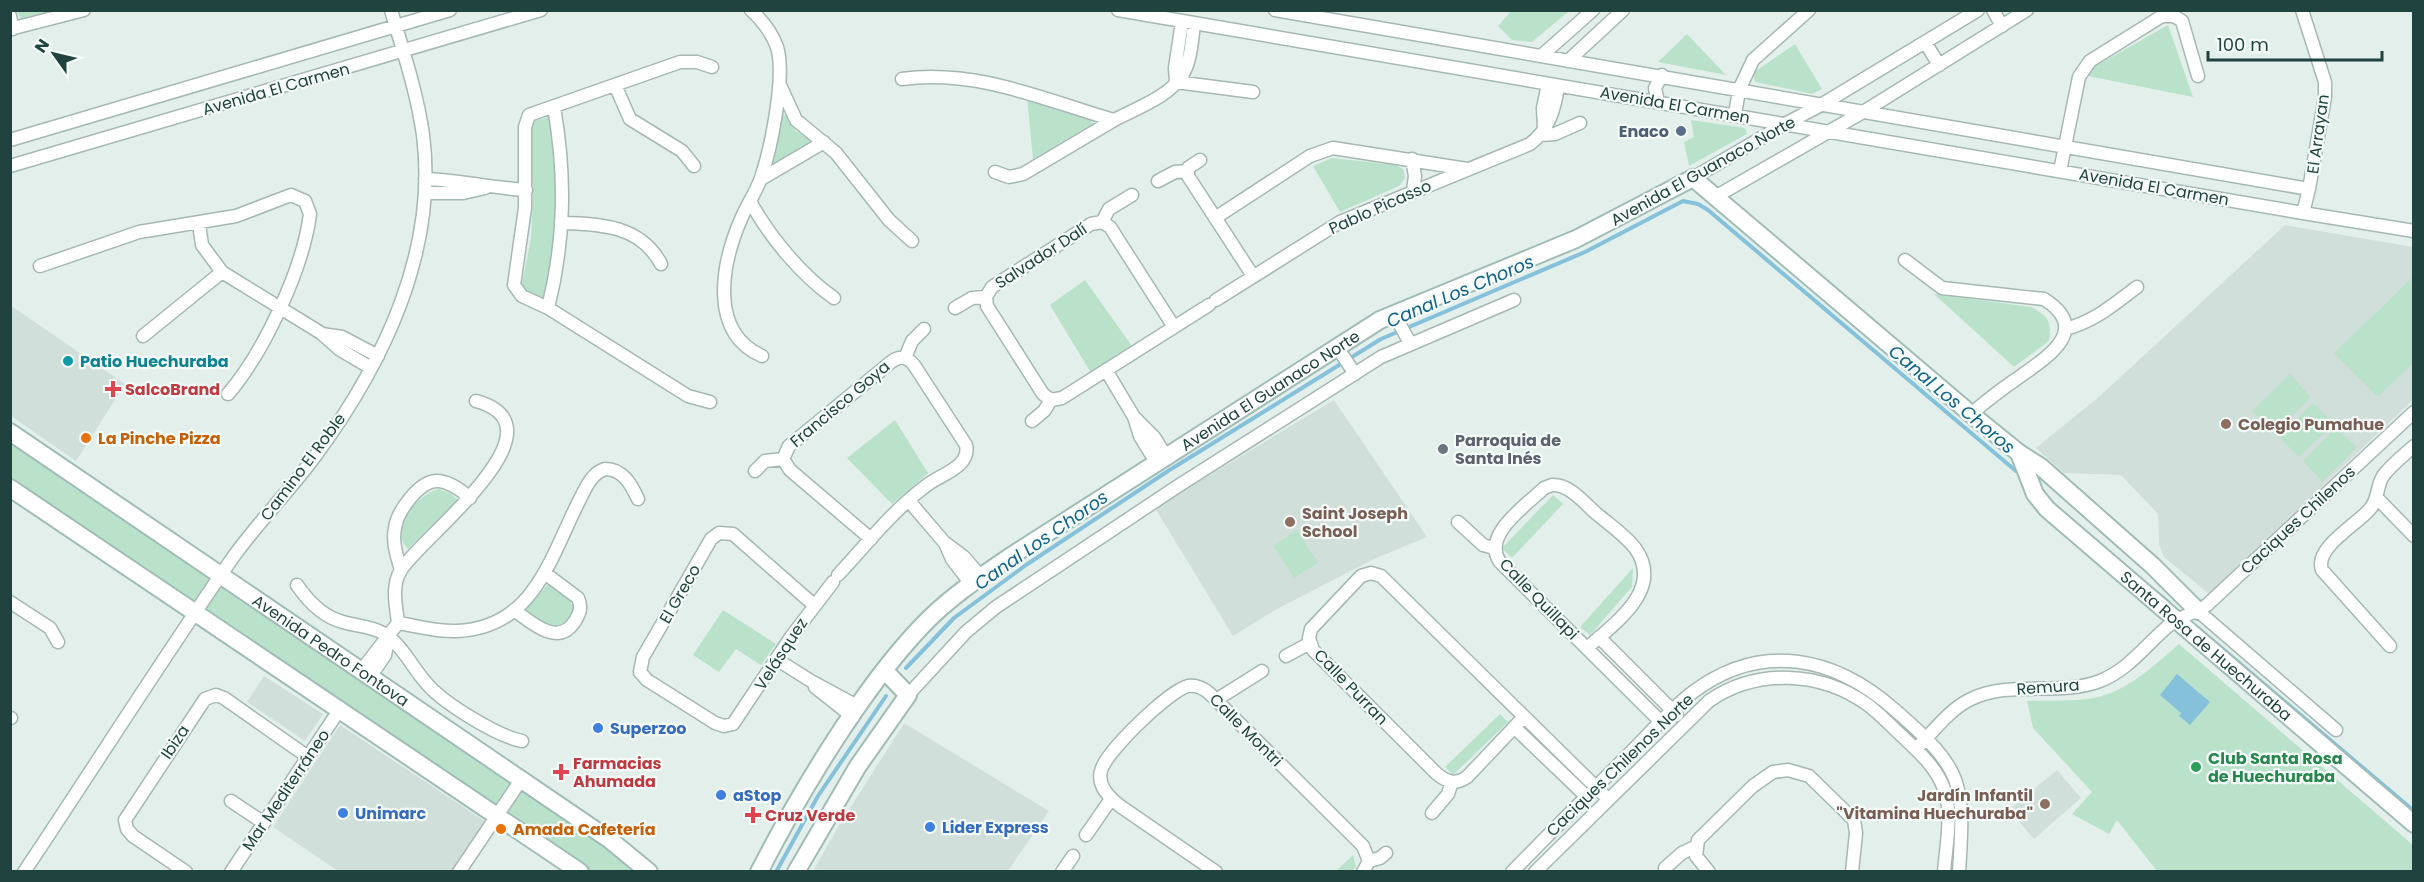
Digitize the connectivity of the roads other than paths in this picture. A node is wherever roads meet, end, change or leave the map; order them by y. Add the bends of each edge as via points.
1 (84, 10) edge
2 (391, 10) edge
3 (450, 10) edge
4 (541, 10) edge
5 (751, 10) edge
6 (1118, 10) edge
7 (1275, 10) edge
8 (1593, 10) edge
9 (1809, 10) edge
10 (1978, 10) edge
11 (1993, 10) edge
12 (2028, 10) edge
13 (2302, 10) edge
14 (1618, 12) edge
15 (1188, 23) junction
16 (11, 25) edge
17 (395, 26) junction
18 (2002, 26) junction
19 (1925, 42) junction
20 (403, 51) junction
21 (1541, 56) junction
22 (1568, 61) junction
23 (1939, 65) junction
24 (712, 67) dead end
25 (1662, 75) junction
26 (2199, 76) dead end
27 (902, 79) dead end
28 (1176, 82) junction
29 (779, 83) junction
30 (615, 85) junction
31 (1553, 85) junction
32 (1739, 90) junction
33 (1253, 92) dead end
34 (1658, 102) junction
35 (1821, 105) junction
36 (554, 107) junction
37 (1863, 112) junction
38 (1735, 115) junction
39 (1114, 120) junction
40 (1580, 123) dead end
41 (1785, 124) junction
42 (1542, 131) junction
43 (1830, 131) junction
44 (10, 140) edge
45 (824, 142) junction
46 (2064, 146) junction
47 (1412, 159) junction
48 (1200, 160) dead end
49 (10, 166) edge
50 (694, 166) dead end
51 (1468, 169) junction
52 (1187, 171) junction
53 (2060, 171) junction
54 (995, 172) dead end
55 (761, 178) junction
56 (1693, 178) junction
57 (425, 179) junction
58 (1158, 181) dead end
59 (485, 188) junction
60 (2309, 189) junction
61 (526, 190) junction
62 (1413, 191) junction
63 (425, 193) junction
64 (1132, 195) dead end
65 (1715, 197) junction
66 (750, 201) junction
67 (2303, 213) junction
68 (1215, 218) junction
69 (1102, 222) junction
70 (563, 223) junction
71 (199, 224) junction
72 (2414, 231) edge
73 (912, 241) dead end
74 (1905, 260) dead end
75 (662, 264) dead end
76 (40, 266) dead end
77 (222, 272) junction
78 (1253, 276) junction
79 (2137, 287) dead end
80 (986, 297) junction
81 (834, 298) dead end
82 (1514, 300) dead end
83 (278, 308) junction
84 (548, 308) junction
85 (955, 308) dead end
86 (1397, 317) junction
87 (1174, 327) junction
88 (2065, 328) junction
89 (924, 330) dead end
90 (321, 333) junction
91 (143, 336) dead end
92 (1408, 339) junction
93 (1340, 350) junction
94 (378, 356) junction
95 (762, 357) dead end
96 (905, 358) junction
97 (371, 369) junction
98 (1106, 370) junction
99 (1353, 371) junction
100 (228, 394) dead end
101 (1051, 400) junction
102 (476, 401) dead end
103 (710, 402) dead end
104 (2414, 412) edge
105 (1971, 414) junction
106 (1032, 421) dead end
107 (10, 432) edge
108 (2414, 446) edge
109 (2019, 453) junction
110 (966, 458) joint
111 (783, 459) junction
112 (1161, 459) junction
113 (755, 471) dead end
114 (10, 488) edge
115 (2071, 493) junction
116 (470, 498) junction
117 (2377, 498) junction
118 (638, 499) dead end
119 (909, 501) junction
120 (2048, 509) junction
121 (1458, 522) dead end
122 (2414, 536) edge
123 (871, 539) junction
124 (1494, 548) junction
125 (401, 570) junction
126 (546, 574) junction
127 (220, 576) junction
128 (976, 580) junction
129 (297, 585) dead end
130 (10, 602) edge
131 (814, 605) junction
132 (514, 610) junction
133 (2198, 611) junction
134 (196, 612) junction
135 (2178, 620) junction
136 (398, 623) junction
137 (1599, 637) junction
138 (389, 638) junction
139 (58, 642) dead end
140 (1310, 643) junction
141 (2390, 646) dead end
142 (1587, 648) junction
143 (1286, 656) dead end
144 (776, 660) junction
145 (885, 671) junction
146 (1262, 671) dead end
147 (1838, 671) junction
148 (365, 674) junction
149 (1832, 686) junction
150 (908, 695) junction
151 (1216, 700) junction
152 (340, 709) junction
153 (1672, 711) junction
154 (856, 712) junction
155 (1519, 722) junction
156 (1661, 722) junction
157 (1684, 722) junction
158 (729, 726) joint
159 (2336, 730) dead end
160 (1927, 738) junction
161 (522, 741) dead end
162 (1916, 749) junction
163 (308, 757) junction
164 (521, 780) junction
165 (1452, 782) junction
166 (1596, 787) junction
167 (1587, 796) junction
168 (1608, 798) junction
169 (1111, 799) junction
170 (231, 801) dead end
171 (1432, 813) dead end
172 (497, 816) junction
173 (264, 823) junction
174 (2414, 824) edge
175 (1086, 835) dead end
176 (1695, 847) junction
177 (1386, 853) dead end
178 (1073, 856) dead end
179 (1366, 866) edge
180 (1665, 868) dead end
181 (647, 870) edge
182 (24, 872) edge
183 (186, 872) edge
184 (231, 872) edge
185 (459, 872) edge
186 (580, 872) edge
187 (759, 872) edge
188 (796, 872) edge
189 (1062, 872) edge
190 (1216, 872) edge
191 (1512, 872) edge
192 (1535, 872) edge
193 (1709, 872) edge
194 (1852, 872) edge
195 (1944, 872) edge
196 (1959, 872) edge

1 - 16 street
2 - 17 street, Camino El Roble
3 - 17 street, Avenida El Carmen
4 - 20 street, Avenida El Carmen
5 - 29 street via 775,41
6 - 15 street, Avenida El Carmen
7 - 21 street, Avenida El Carmen
8 - 21 street
9 - 32 street via 1753,60
10 - 19 street, Avenida El Guanaco Norte
11 - 18 street
12 - 18 street, Avenida El Guanaco Norte
13 - 60 street, El Arrayan via 2325,82
14 - 22 street
15 - 28 street via 1185,68
15 - 31 street, Avenida El Carmen
17 - 20 street, Camino El Roble
17 - 44 street, Avenida El Carmen
18 - 23 street, Avenida El Guanaco Norte
19 - 23 street
19 - 35 street, Avenida El Guanaco Norte
20 - 49 street, Avenida El Carmen
20 - 57 street, Camino El Roble via 420,118
21 - 22 street, Avenida El Carmen
22 - 25 street, Avenida El Carmen
23 - 37 street, Avenida El Guanaco Norte
24 - 30 street via 697,62 680,63
25 - 32 street, Avenida El Carmen
25 - 34 street via 1655,88
26 - 46 street via 2182,21 2162,16 2090,61 2079,77
27 - 39 street via 940,77 1016,88
28 - 33 street
28 - 39 street
29 - 45 street via 796,120
29 - 55 street
30 - 36 street
30 - 50 street via 630,119 682,150
31 - 34 street, Avenida El Carmen
31 - 42 street via 1543,108
32 - 35 street, Avenida El Carmen
32 - 38 street
34 - 38 street, Avenida El Carmen
35 - 37 street, Avenida El Carmen
35 - 41 street, Avenida El Guanaco Norte
36 - 61 street via 532,113 525,122
36 - 70 street via 562,167
37 - 43 street, Avenida El Guanaco Norte
37 - 46 street, Avenida El Carmen
38 - 41 street, Avenida El Carmen
39 - 54 street via 1023,174 1009,177
40 - 42 street via 1555,134
41 - 43 street, Avenida El Carmen
41 - 56 street, Avenida El Guanaco Norte
42 - 51 street via 1523,148
43 - 53 street, Avenida El Carmen
43 - 65 street, Avenida El Guanaco Norte
45 - 55 street
45 - 73 street via 889,220
46 - 53 street
46 - 60 street, Avenida El Carmen
47 - 51 street, Pablo Picasso
47 - 62 street
47 - 68 street, Pablo Picasso via 1342,148 1324,150
48 - 52 street
51 - 62 street, Pablo Picasso
52 - 58 street
52 - 68 street
53 - 67 street, Avenida El Carmen
55 - 66 street
56 - 65 street, Santa Rosa de Huechuraba
56 - 86 street, Avenida El Guanaco Norte via 1576,239
57 - 59 street via 461,181
57 - 63 street, Camino El Roble
59 - 61 street
59 - 63 street via 462,193
60 - 67 street
61 - 84 street via 514,285 522,296
62 - 78 street, Pablo Picasso via 1340,222
63 - 94 street, Camino El Roble via 410,273
64 - 69 street, Salvador Dalí via 1109,209
65 - 105 street, Santa Rosa de Huechuraba
66 - 81 street via 812,281
66 - 95 street via 732,244 723,297 734,332 748,349
67 - 72 street, Avenida El Carmen
68 - 78 street
69 - 80 street, Salvador Dalí via 1094,222 992,287
69 - 87 street, Salvador Dalí via 1110,227
70 - 75 street via 626,231 648,245
70 - 84 street
71 - 76 street via 139,232
71 - 77 street via 202,245
71 - 83 street via 236,216 291,195 306,201 310,214 307,230
74 - 88 street via 1942,288 2044,299 2064,318
77 - 83 street
77 - 91 street
78 - 87 street, Pablo Picasso
79 - 88 street via 2099,316
80 - 85 street, Salvador Dalí via 972,298
80 - 101 street, Salvador Dalí via 987,306 1043,394
82 - 92 street, Avenida El Guanaco Norte
83 - 90 street
83 - 100 street via 249,368
84 - 103 street via 688,396
86 - 92 street
86 - 93 street, Avenida El Guanaco Norte
87 - 98 street, Pablo Picasso
88 - 105 street via 2053,353
89 - 96 street, Francisco Goya via 912,341
90 - 94 street via 342,337
90 - 97 street
92 - 99 street, Avenida El Guanaco Norte
93 - 99 street
93 - 112 street, Avenida El Guanaco Norte
94 - 97 street, Camino El Roble
96 - 110 street, Francisco Goya via 914,364 964,442
96 - 111 street, Francisco Goya via 891,362 839,403 789,446
97 - 127 street, Camino El Roble via 315,456
98 - 101 street, Pablo Picasso via 1062,398
98 - 112 street via 1134,417 1140,436
99 - 150 street, Avenida El Guanaco Norte via 996,607 966,632
101 - 106 street, Pablo Picasso
102 - 116 street via 499,412 508,429 502,450
104 - 133 street, Caciques Chilenos
105 - 109 street, Santa Rosa de Huechuraba
107 - 127 street, Avenida Pedro Fontova
108 - 117 street via 2384,474
109 - 115 street, Santa Rosa de Huechuraba via 2037,463
109 - 120 street, Santa Rosa de Huechuraba via 2035,494
110 - 119 street, Velásquez
111 - 113 street via 765,461
111 - 123 street via 790,470
112 - 128 street, Avenida El Guanaco Norte
114 - 134 street
115 - 120 street via 2054,494
115 - 133 street, Santa Rosa de Huechuraba
116 - 125 street
116 - 125 street via 436,481 425,485 411,499 394,531
117 - 122 street
117 - 141 street via 2369,511 2325,550 2320,565
118 - 126 street via 619,472 610,468 598,472 569,521
119 - 123 street, Velásquez
119 - 128 street via 944,542 952,559
120 - 135 street, Santa Rosa de Huechuraba
121 - 124 street, Calle Quillapi via 1479,542
123 - 131 street, Velásquez
124 - 137 street, Calle Quillapi via 1500,531 1544,488 1556,484 1569,489 1628,540 1645,571 1637,599
124 - 142 street, Calle Quillapi via 1500,561
125 - 136 street via 395,590
126 - 132 street
126 - 132 street via 578,598 580,614 573,625 562,632 548,632
127 - 134 street, Camino El Roble
127 - 148 street, Avenida Pedro Fontova
128 - 145 street, Avenida El Guanaco Norte via 922,626
129 - 138 street via 328,616 373,628
130 - 139 street via 50,628
131 - 144 street, Velásquez
131 - 158 street, El Greco via 733,534 719,533 711,539 639,668 647,680 715,723
132 - 136 street via 468,630 446,631
133 - 135 street, Caciques Chilenos
133 - 159 street, Santa Rosa de Huechuraba
134 - 152 street
134 - 182 street, Camino El Roble
135 - 160 street, Remura via 2130,663 2106,678 2078,687 1980,695 1963,703
135 - 174 street, Santa Rosa de Huechuraba
136 - 138 street
137 - 142 street, Calle Quillapi
137 - 153 street, Calle Quillapi
138 - 148 street via 385,655
138 - 161 street via 434,692 499,734
140 - 143 street
140 - 155 street, Calle Purran via 1313,625 1361,576 1376,574
140 - 165 street, Calle Purran via 1316,654 1436,773
142 - 156 street, Calle Quillapi
144 - 154 street
144 - 158 street, Velásquez via 740,718
145 - 150 street
145 - 154 street, Avenida El Guanaco Norte
146 - 151 street
147 - 149 street
147 - 153 street, Caciques Chilenos Norte via 1795,662 1752,664 1713,679
147 - 160 street, Caciques Chilenos Norte via 1877,694
148 - 164 street, Avenida Pedro Fontova
149 - 157 street, Caciques Chilenos Norte via 1794,678 1749,681 1720,693
149 - 162 street, Caciques Chilenos Norte via 1868,705
150 - 188 street, Avenida El Guanaco Norte via 858,766
151 - 169 street, Calle Montri via 1200,687 1184,688 1132,730 1101,770 1103,788
151 - 179 street, Calle Montri via 1363,846
152 - 163 street, Mar Mediterráneo
152 - 172 street
153 - 156 street, Caciques Chilenos Norte
153 - 157 street, Calle Quillapi
154 - 187 street, Avenida El Guanaco Norte
155 - 165 street via 1467,777
155 - 166 street, Calle Purran
155 - 167 street, Calle Purran
156 - 166 street, Caciques Chilenos Norte
157 - 168 street, Caciques Chilenos Norte
160 - 162 street, Remura
160 - 196 street, Caciques Chilenos Norte via 1946,761 1960,792
162 - 195 street, Caciques Chilenos Norte via 1939,778 1946,795
163 - 173 street, Mar Mediterráneo
163 - 183 street, Ibiza via 224,698 216,695 206,699 125,820 133,836
164 - 172 street
164 - 181 street, Avenida Pedro Fontova
165 - 171 street via 1448,794
166 - 167 street, Caciques Chilenos Norte
166 - 168 street, Calle Purran
167 - 191 street, Caciques Chilenos Norte
168 - 192 street, Caciques Chilenos Norte
169 - 175 street
169 - 190 street
170 - 173 street
172 - 185 street
172 - 186 street
173 - 184 street, Mar Mediterráneo
176 - 180 street
176 - 193 street via 1698,860
176 - 194 street via 1700,837 1760,780 1773,772 1796,771 1814,781 1854,820
177 - 179 street
178 - 189 street

